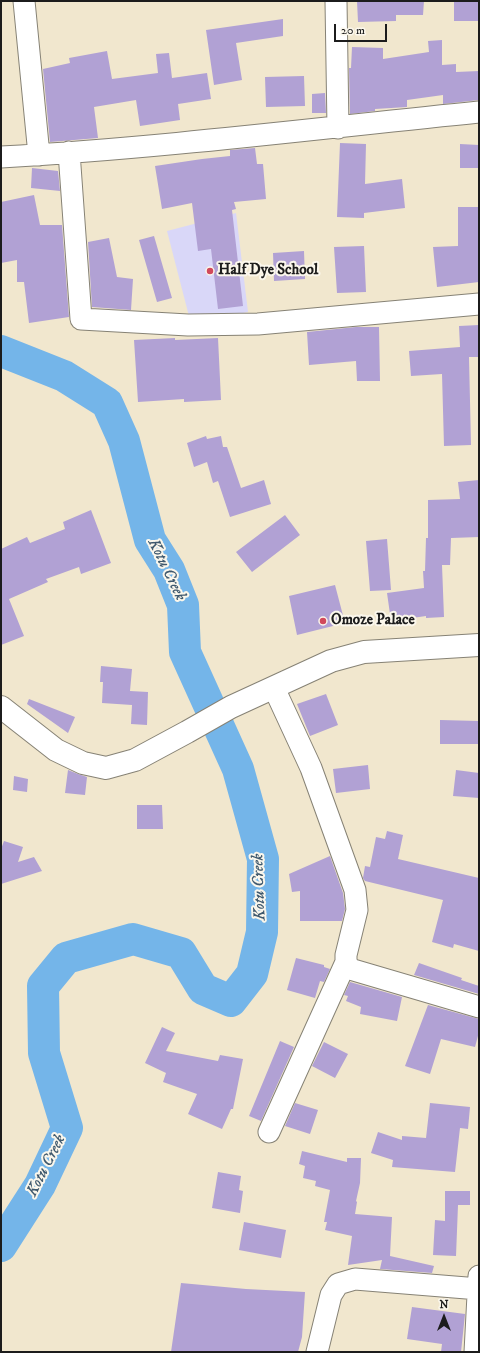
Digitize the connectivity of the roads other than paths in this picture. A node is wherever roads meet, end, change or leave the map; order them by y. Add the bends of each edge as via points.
1 (24, 1) edge
2 (336, 1) edge
3 (479, 112) edge
4 (338, 128) junction
5 (70, 152) junction
6 (39, 155) junction
7 (1, 157) edge
8 (479, 304) edge
9 (479, 645) edge
10 (274, 688) junction
11 (1, 707) edge
12 (346, 962) junction
13 (479, 1007) edge
14 (270, 1132) dead end
15 (479, 1285) edge
16 (317, 1352) edge
17 (475, 1352) edge

1 - 6 street
2 - 4 street
3 - 4 street
4 - 5 street
5 - 6 street
5 - 8 street via 81,319 188,325 258,324
6 - 7 street
9 - 10 street via 364,652 331,661
10 - 11 street via 220,713 135,760 106,768 83,763 56,750
10 - 12 street via 311,768 355,890 357,910
12 - 13 street via 350,969
12 - 14 street
15 - 16 street via 355,1279 338,1284 331,1295
15 - 17 street

